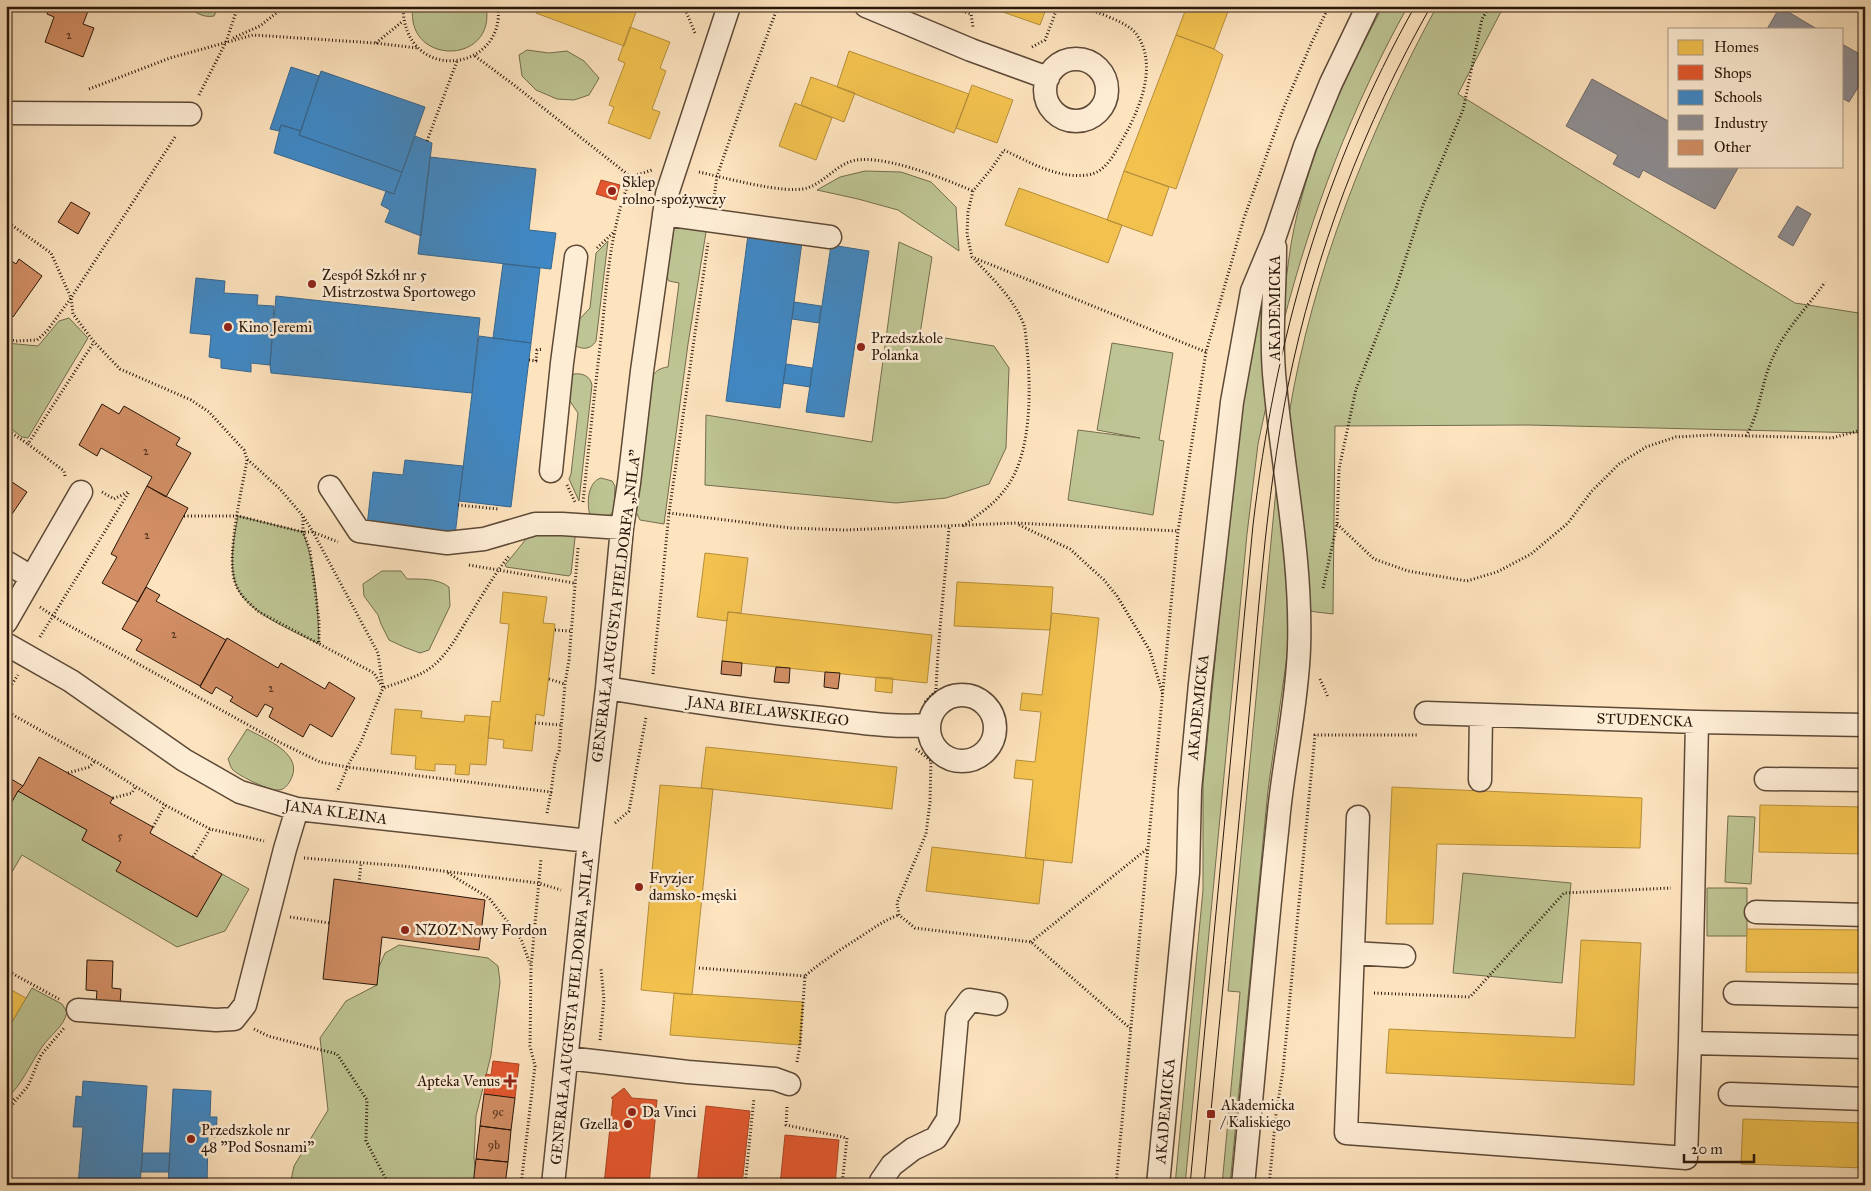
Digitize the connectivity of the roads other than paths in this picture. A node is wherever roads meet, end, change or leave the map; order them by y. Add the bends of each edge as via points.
1 (729, 6) edge
2 (866, 6) edge
3 (1368, 6) edge
4 (1048, 78) dead end
5 (6, 113) edge
6 (190, 114) road end
7 (664, 214) junction
8 (1275, 236) junction
9 (830, 237) dead end
10 (586, 253) road end
11 (558, 477) road end
12 (73, 486) road end
13 (330, 487) dead end
14 (622, 528) junction
15 (6, 562) edge
16 (31, 577) junction
17 (6, 622) edge
18 (6, 644) edge
19 (608, 688) junction
20 (1426, 713) dead end
21 (1481, 714) junction
22 (1697, 722) junction
23 (1865, 725) edge
24 (918, 726) road end
25 (1766, 779) dead end
26 (1480, 780) dead end
27 (1865, 780) edge
28 (297, 809) junction
29 (1358, 817) dead end
30 (589, 842) junction
31 (1756, 912) dead end
32 (1865, 915) edge
33 (1353, 953) junction
34 (1404, 956) dead end
35 (1735, 993) dead end
36 (1865, 996) edge
37 (996, 1004) dead end
38 (78, 1010) road end
39 (1690, 1043) junction
40 (1865, 1047) edge
41 (567, 1058) junction
42 (789, 1084) road end
43 (1730, 1094) dead end
44 (1865, 1099) edge
45 (553, 1185) edge
46 (881, 1185) edge
47 (1158, 1185) edge
48 (1243, 1185) edge

1 - 7 street, GENERAŁA AUGUSTA FIELDORFA „NILA” via 666,194
2 - 4 street
3 - 8 street, AKADEMICKA via 1305,146
5 - 6 street
7 - 9 street
7 - 14 street, GENERAŁA AUGUSTA FIELDORFA „NILA”
8 - 47 street, AKADEMICKA via 1252,291 1231,411 1190,780 1188,873
8 - 48 street, AKADEMICKA via 1275,383 1293,535 1299,647 1294,711 1278,818
10 - 11 street via 562,363
12 - 16 street
13 - 14 street via 359,531 447,543 484,540 535,524
14 - 19 street, GENERAŁA AUGUSTA FIELDORFA „NILA”
15 - 16 street
16 - 17 street
18 - 28 street, JANA KLEINA via 71,681 184,760 240,792
19 - 24 street, JANA BIELAWSKIEGO via 773,713 874,725
19 - 30 street, GENERAŁA AUGUSTA FIELDORFA „NILA”
20 - 21 street, STUDENCKA
21 - 22 street, STUDENCKA
21 - 26 street
22 - 23 street, STUDENCKA
22 - 39 street
25 - 27 street
28 - 30 street, JANA KLEINA
28 - 38 street via 245,1005 234,1019
29 - 33 street
30 - 41 street, GENERAŁA AUGUSTA FIELDORFA „NILA”
31 - 32 street
33 - 34 street
33 - 39 street via 1346,1134 1686,1158
35 - 36 street
37 - 46 street via 970,1000 956,1017 948,1118 936,1138 913,1149 892,1165
39 - 40 street
41 - 42 street via 774,1079
41 - 45 street, GENERAŁA AUGUSTA FIELDORFA „NILA”
43 - 44 street

